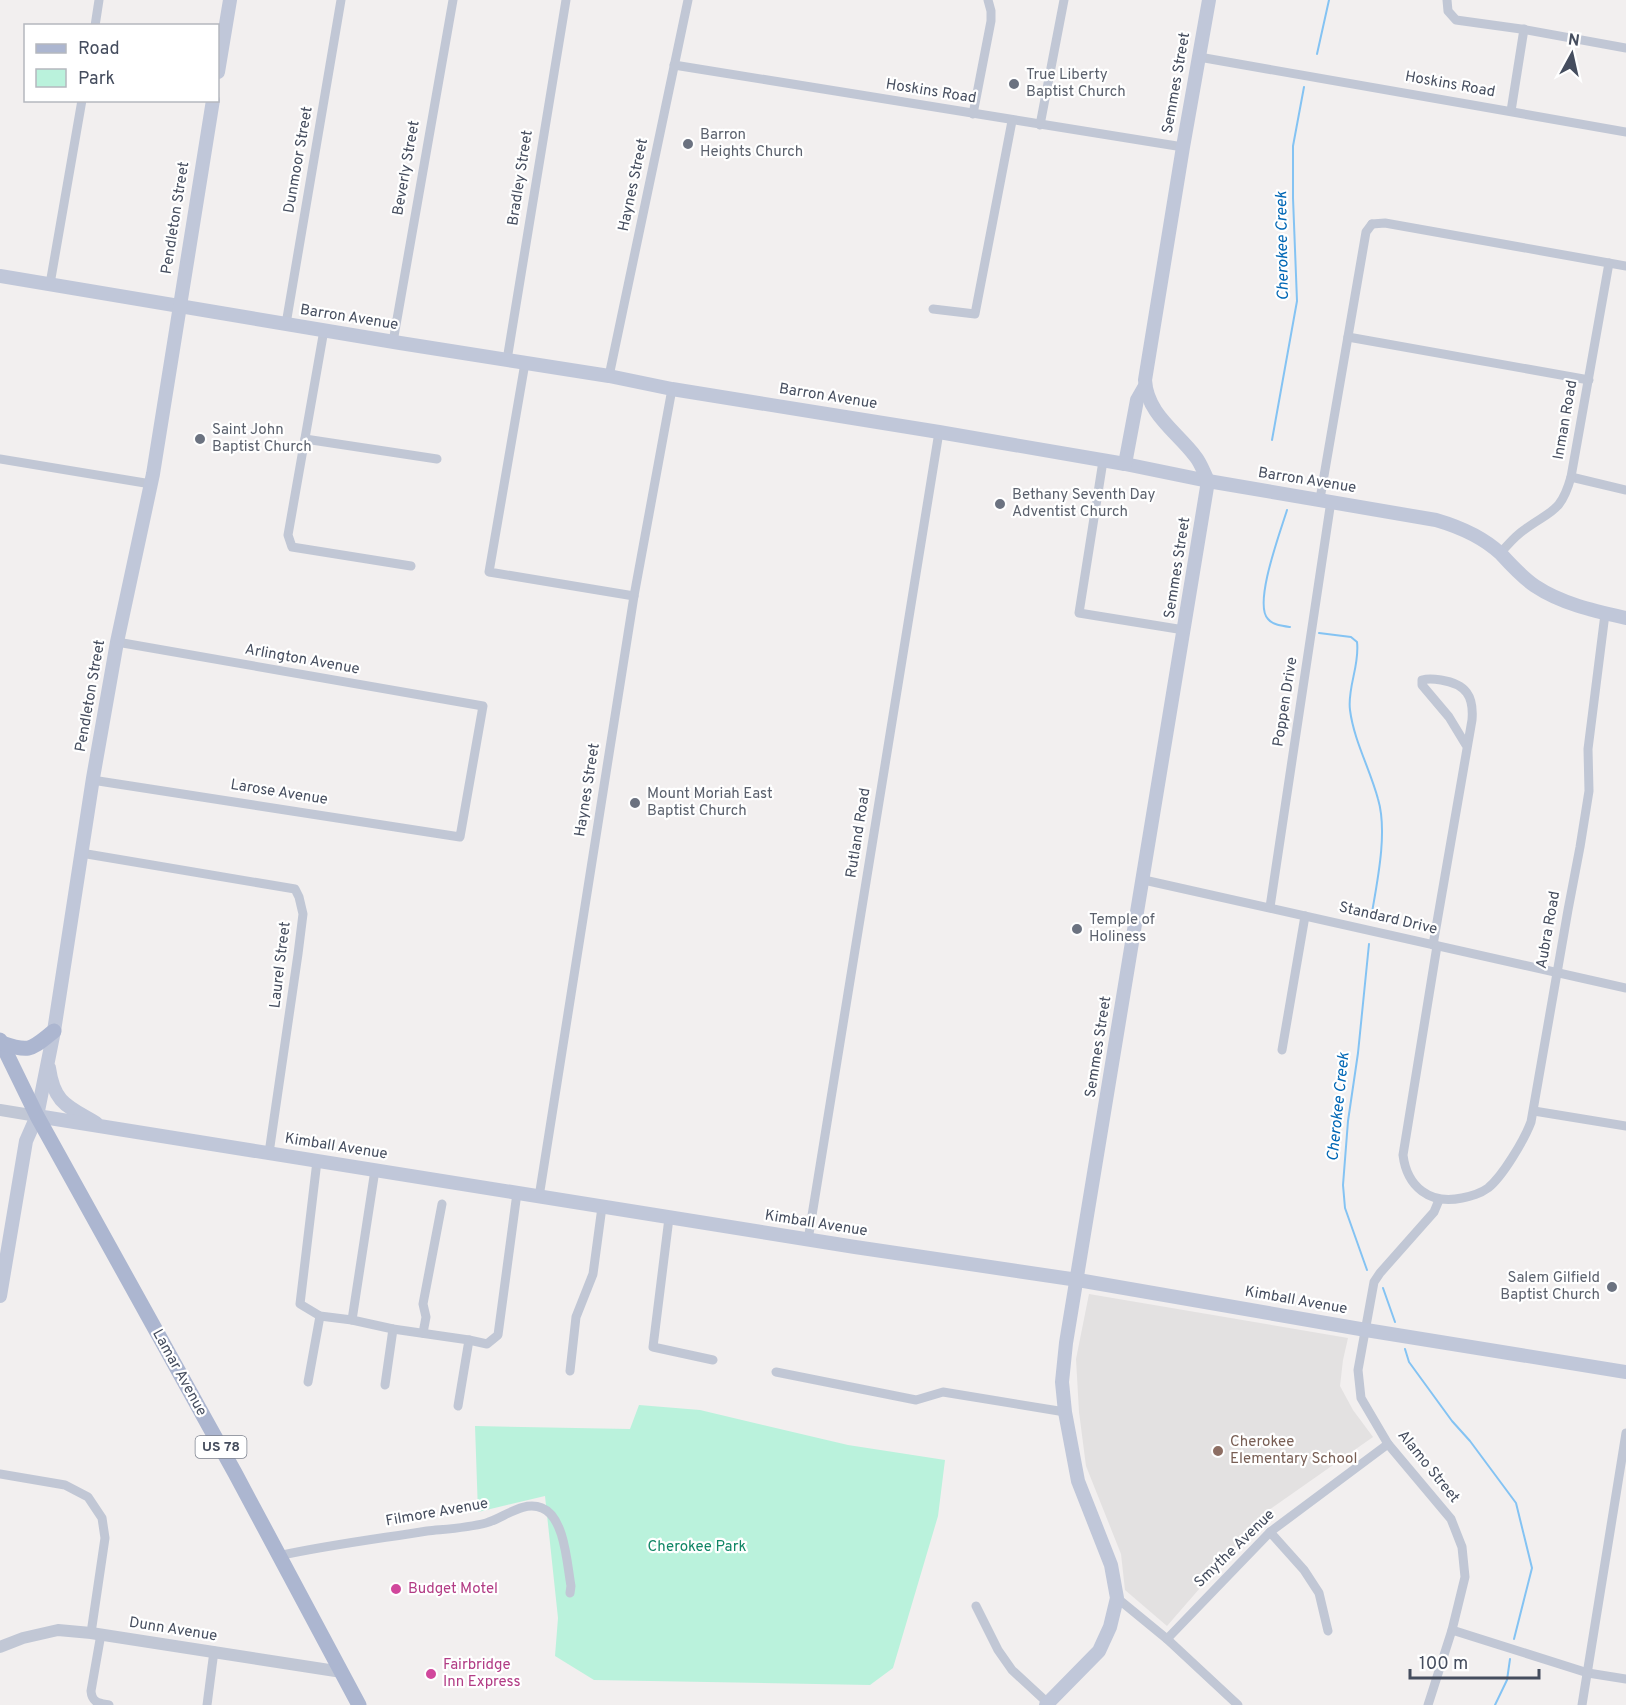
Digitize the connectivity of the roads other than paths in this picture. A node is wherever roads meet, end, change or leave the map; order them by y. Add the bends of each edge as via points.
1 (99, 0) edge
2 (230, 0) edge
3 (341, 0) edge
4 (453, 0) edge
5 (566, 0) edge
6 (688, 0) edge
7 (988, 0) edge
8 (1064, 0) edge
9 (1209, 0) edge
10 (1447, 0) edge
11 (95, 24) edge
12 (1524, 29) junction
13 (1626, 48) edge
14 (1199, 57) junction
15 (674, 65) junction
16 (219, 66) edge
17 (82, 102) edge
18 (213, 102) edge
19 (1511, 111) junction
20 (973, 114) junction
21 (1012, 121) junction
22 (1040, 125) junction
23 (1626, 132) edge
24 (1183, 147) junction
25 (1609, 262) junction
26 (1626, 266) edge
27 (0, 276) edge
28 (50, 284) junction
29 (178, 307) junction
30 (933, 309) dead end
31 (286, 324) junction
32 (324, 330) junction
33 (1348, 337) junction
34 (393, 342) junction
35 (507, 360) junction
36 (525, 363) junction
37 (609, 376) junction
38 (1588, 380) junction
39 (1145, 386) junction
40 (672, 389) junction
41 (939, 432) junction
42 (305, 439) junction
43 (0, 459) edge
44 (436, 459) dead end
45 (1103, 461) junction
46 (1125, 464) junction
47 (1571, 477) junction
48 (1208, 481) junction
49 (151, 484) junction
50 (1626, 490) edge
51 (1326, 500) junction
52 (1500, 554) junction
53 (411, 566) dead end
54 (634, 596) junction
55 (1605, 614) junction
56 (1626, 618) edge
57 (1185, 630) junction
58 (117, 642) junction
59 (1466, 745) junction
60 (92, 780) junction
61 (460, 837) joint
62 (81, 853) junction
63 (1144, 880) junction
64 (1270, 907) junction
65 (1305, 916) junction
66 (1435, 945) junction
67 (1557, 972) junction
68 (1626, 988) edge
69 (54, 1031) junction
70 (1, 1042) edge
71 (1282, 1050) dead end
72 (48, 1058) junction
73 (0, 1110) edge
74 (1534, 1111) junction
75 (37, 1116) junction
76 (1626, 1126) edge
77 (103, 1127) junction
78 (269, 1154) junction
79 (317, 1161) junction
80 (375, 1170) junction
81 (518, 1193) junction
82 (539, 1197) junction
83 (1439, 1200) junction
84 (442, 1204) dead end
85 (602, 1207) junction
86 (669, 1218) junction
87 (808, 1240) junction
88 (3, 1257) edge
89 (1078, 1280) junction
90 (0, 1296) edge
91 (320, 1316) junction
92 (352, 1320) junction
93 (393, 1329) junction
94 (1366, 1330) junction
95 (423, 1334) junction
96 (469, 1340) junction
97 (713, 1360) dead end
98 (570, 1371) dead end
99 (776, 1372) dead end
100 (1626, 1372) edge
101 (308, 1382) dead end
102 (385, 1385) dead end
103 (458, 1406) dead end
104 (1065, 1412) junction
105 (1626, 1433) edge
106 (1388, 1444) junction
107 (0, 1474) edge
108 (1269, 1532) junction
109 (278, 1556) junction
110 (570, 1593) dead end
111 (1117, 1598) junction
112 (976, 1606) dead end
113 (1452, 1630) junction
114 (1328, 1631) dead end
115 (96, 1634) junction
116 (1167, 1639) junction
117 (0, 1647) edge
118 (214, 1652) junction
119 (342, 1672) junction
120 (1588, 1673) junction
121 (1626, 1679) edge
122 (1048, 1704) edge
123 (109, 1705) edge
124 (207, 1705) edge
125 (359, 1705) edge
126 (1238, 1705) edge
127 (1428, 1705) edge
128 (1582, 1705) edge

1 - 11 street
2 - 16 main road
3 - 31 street, Dunmoor Street
4 - 34 street, Beverly Street
5 - 35 street, Bradley Street
6 - 15 street, Haynes Street
7 - 20 street via 991,21
8 - 22 street
9 - 14 main road, Semmes Street
10 - 12 street via 1448,11 1456,20
12 - 13 street
12 - 19 street, Hoskins Road
14 - 19 street, Hoskins Road
14 - 24 main road, Semmes Street
15 - 20 street, Hoskins Road
15 - 37 street, Haynes Street
17 - 28 street
18 - 29 main road, Pendleton Street
19 - 23 street
20 - 21 street, Hoskins Road
21 - 22 street, Hoskins Road
21 - 30 street via 975,314
22 - 24 street, Hoskins Road
24 - 39 main road, Semmes Street
25 - 26 street
25 - 33 street, Poppen Drive via 1370,221
25 - 38 street, Inman Road
27 - 28 main road, Barron Avenue
28 - 29 main road, Barron Avenue
29 - 31 main road, Barron Avenue
29 - 49 main road, Pendleton Street
31 - 32 main road, Barron Avenue
32 - 34 main road, Barron Avenue
32 - 42 street
33 - 38 street
33 - 51 street, Poppen Drive
34 - 35 main road, Barron Avenue
35 - 36 main road, Barron Avenue
36 - 37 main road, Barron Avenue
36 - 54 street via 489,572
37 - 40 main road, Barron Avenue
38 - 47 street, Inman Road
39 - 46 main road, Semmes Street via 1137,400
39 - 48 main road, Semmes Street via 1157,414 1196,457
40 - 41 main road, Barron Avenue
40 - 54 street, Haynes Street
41 - 45 main road, Barron Avenue
41 - 87 street, Rutland Road
42 - 44 street
42 - 53 street via 288,535 292,547
43 - 49 street
45 - 46 main road, Barron Avenue
45 - 57 street via 1079,613
46 - 48 main road, Barron Avenue
47 - 50 street
47 - 52 street, Inman Road via 1555,510 1525,529
48 - 51 main road, Barron Avenue
48 - 57 main road, Semmes Street
49 - 58 main road, Pendleton Street
51 - 52 main road, Barron Avenue via 1453,525
51 - 64 street, Poppen Drive
52 - 55 main road, Barron Avenue via 1544,591
54 - 82 street, Haynes Street
55 - 56 main road, Barron Avenue
55 - 67 street, Aubra Road via 1588,749 1589,791
57 - 63 main road, Semmes Street
58 - 60 main road, Pendleton Street
58 - 61 street, Arlington Avenue via 483,706
59 - 59 street via 1422,685 1422,680 1450,682 1469,695 1473,707
59 - 66 street
60 - 61 street, Larose Avenue
60 - 62 main road, Pendleton Street
62 - 69 main road, Pendleton Street
62 - 78 street, Laurel Street via 295,888 303,914
63 - 64 street, Standard Drive
63 - 89 main road, Semmes Street
64 - 65 street, Standard Drive
65 - 66 street, Standard Drive
65 - 71 street
66 - 67 street, Standard Drive
66 - 83 street via 1403,1155 1419,1190
67 - 68 street, Standard Drive
67 - 74 street, Aubra Road
69 - 70 main road via 28,1049
69 - 72 main road, Pendleton Street
70 - 75 main road, Lamar Avenue / US 78
72 - 75 main road, Pendleton Street
72 - 77 main road via 56,1094
73 - 75 street, Kimball Avenue
74 - 76 street
74 - 83 street, Aubra Road via 1522,1143 1489,1187 1475,1195
75 - 77 main road, Kimball Avenue
75 - 88 main road, Pendleton Street via 26,1141
75 - 109 main road, Lamar Avenue / US 78
77 - 78 main road, Kimball Avenue
78 - 79 main road, Kimball Avenue
79 - 80 main road, Kimball Avenue
79 - 91 street via 300,1304
80 - 81 main road, Kimball Avenue
80 - 92 street
81 - 82 main road, Kimball Avenue
81 - 96 street via 498,1335 487,1344
82 - 85 main road, Kimball Avenue
83 - 94 street, Alamo Street via 1434,1212 1374,1282
84 - 95 street via 423,1304
85 - 86 main road, Kimball Avenue
85 - 98 street via 593,1274 576,1317
86 - 87 main road, Kimball Avenue
86 - 97 street via 653,1347
87 - 89 main road, Kimball Avenue
88 - 90 main road, Pendleton Street
89 - 94 main road, Kimball Avenue
89 - 104 main road, Semmes Street via 1063,1369
91 - 92 street
91 - 101 street
92 - 93 street
93 - 95 street
93 - 102 street
94 - 100 main road, Kimball Avenue
94 - 106 street, Alamo Street via 1358,1370 1361,1398
95 - 96 street
96 - 103 street
99 - 104 street via 916,1400 943,1392
104 - 111 main road, Semmes Street via 1078,1481 1111,1565
105 - 120 street
106 - 108 street, Smythe Avenue
106 - 113 street, Alamo Street via 1451,1519 1462,1547 1465,1577
107 - 115 street via 65,1485 88,1497 102,1518 105,1538
108 - 114 street via 1319,1593
108 - 116 street, Smythe Avenue
109 - 110 street, Filmore Avenue via 486,1523 535,1506 552,1514 557,1523
109 - 119 main road, Lamar Avenue / US 78
111 - 116 street
111 - 122 main road, Semmes Street via 1099,1651
112 - 122 street via 1012,1670
113 - 120 street
113 - 127 street, Alamo Street
115 - 117 street, Dunn Avenue via 58,1630
115 - 118 street, Dunn Avenue
115 - 123 street via 90,1691 93,1701
116 - 126 street
118 - 119 street, Dunn Avenue
118 - 124 street
119 - 125 main road, Lamar Avenue / US 78
120 - 121 street
120 - 128 street

